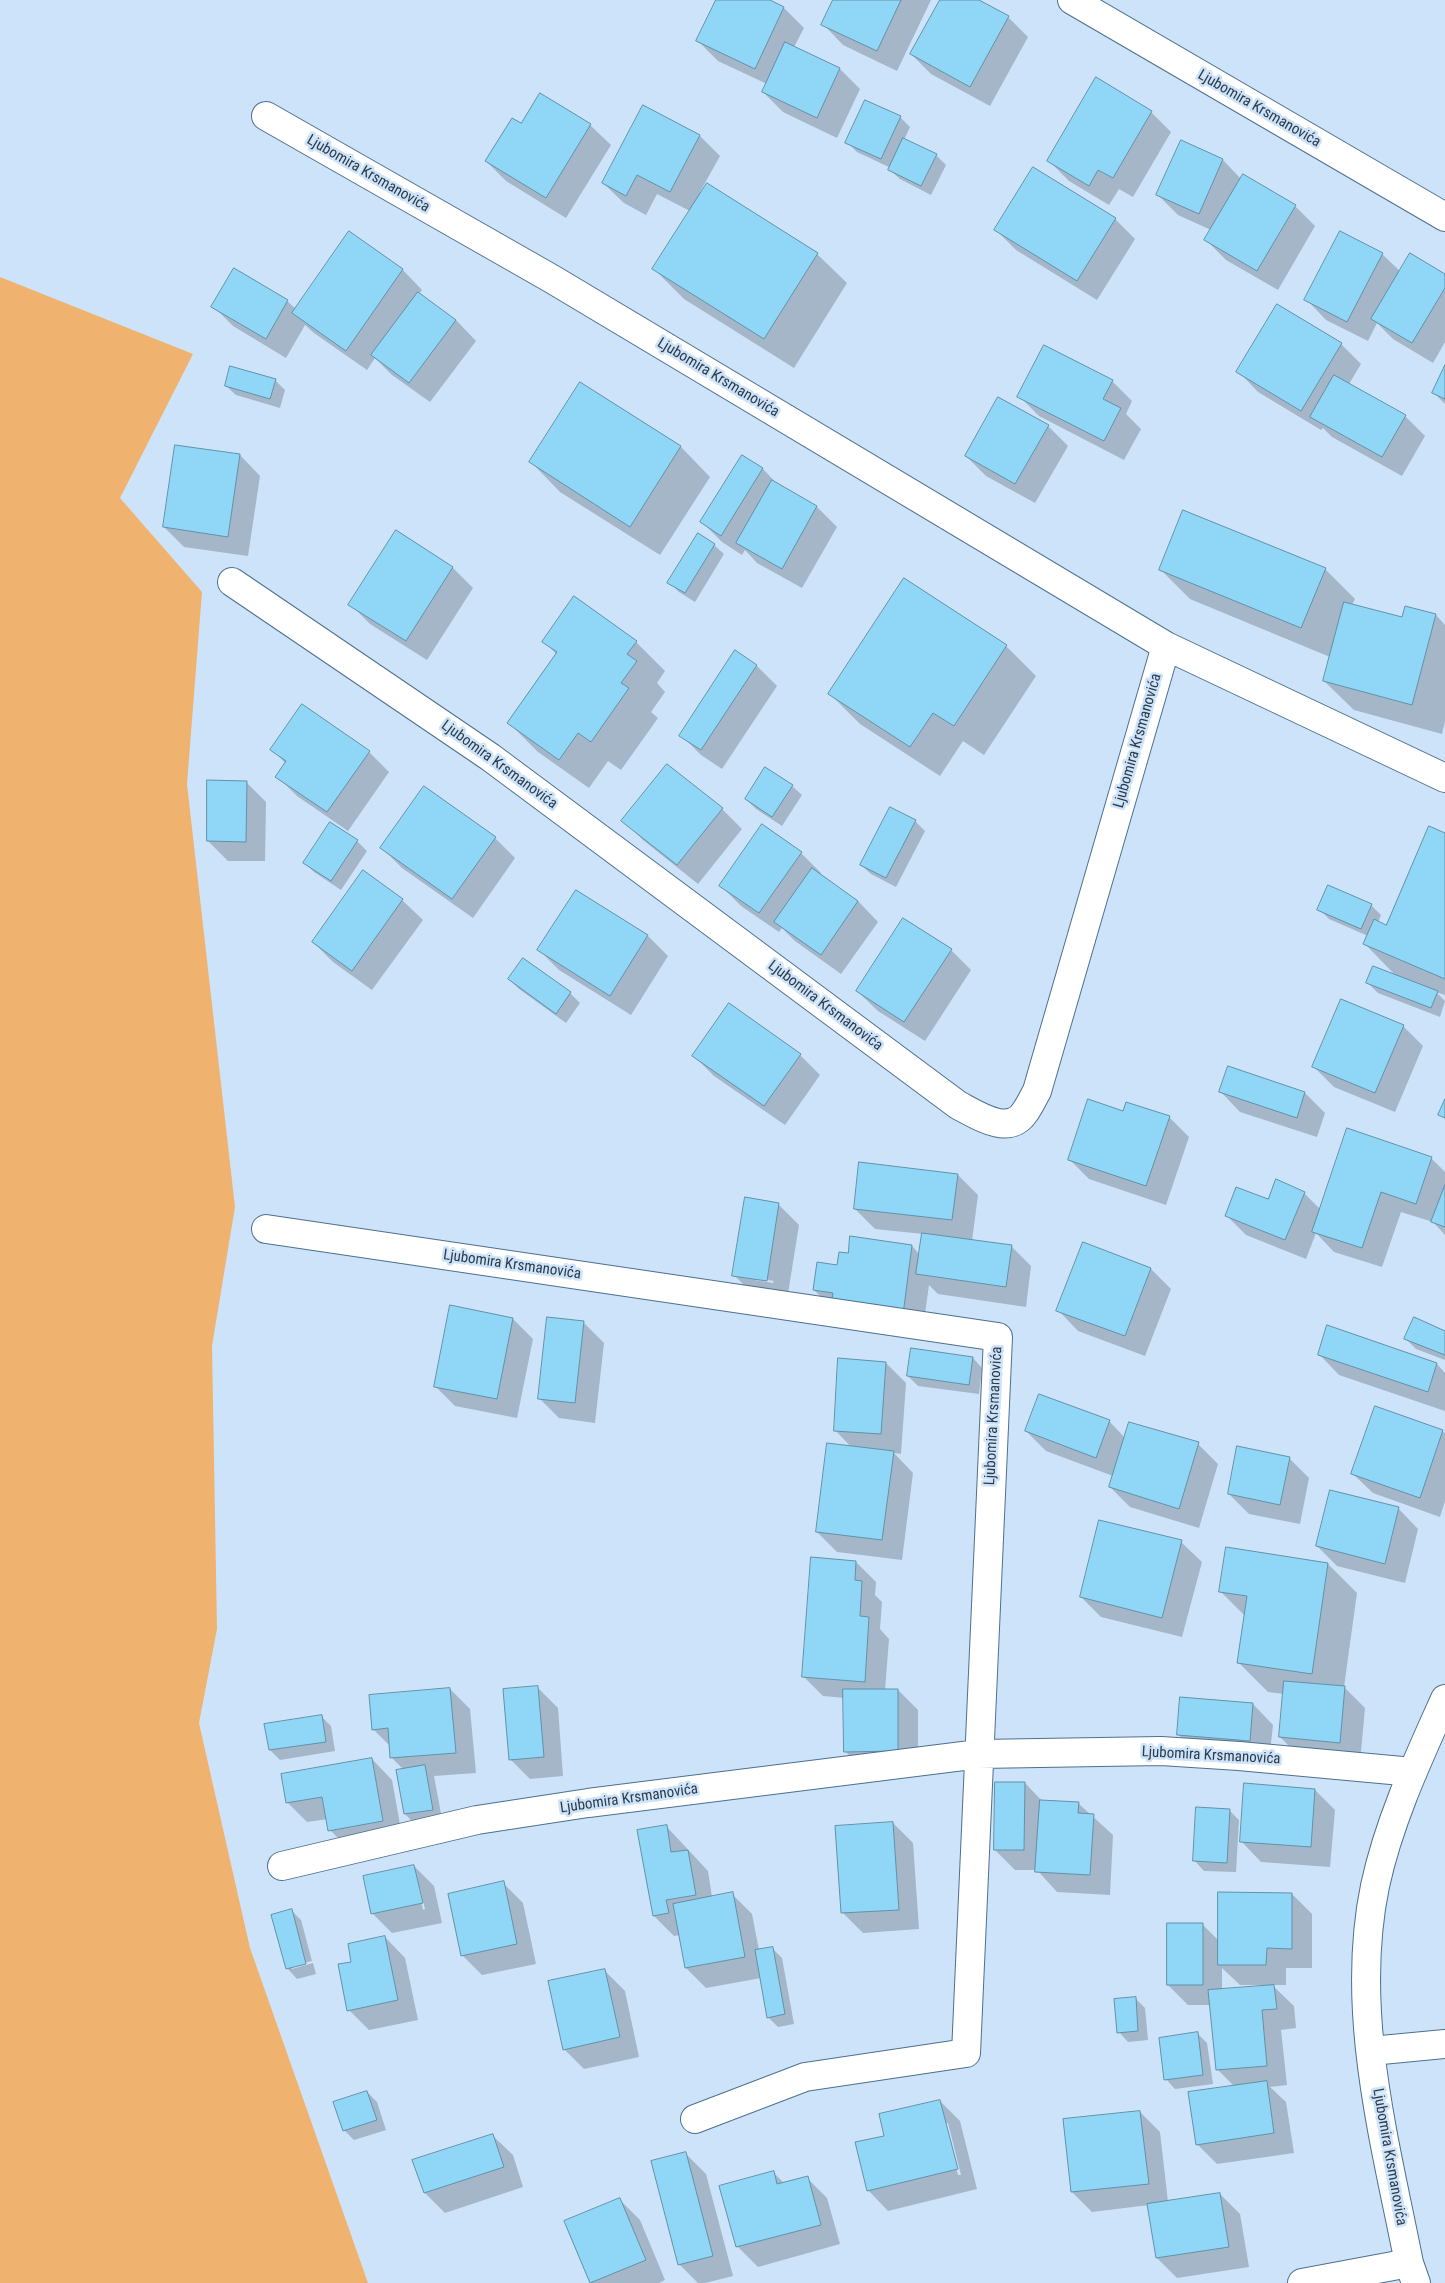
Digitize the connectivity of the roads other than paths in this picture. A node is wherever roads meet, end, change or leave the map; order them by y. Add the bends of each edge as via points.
1 (1072, 0) edge
2 (266, 116) dead end
3 (1445, 217) edge
4 (232, 582) dead end
5 (1166, 646) junction
6 (1445, 778) edge
7 (266, 1228) dead end
8 (1445, 1699) edge
9 (979, 1754) junction
10 (1413, 1772) junction
11 (282, 1866) dead end
12 (1445, 2044) edge
13 (1371, 2051) junction
14 (695, 2119) dead end
15 (1412, 2273) edge
16 (1302, 2283) edge

1 - 3 street, Ljubomira Krsmanovića
2 - 5 street, Ljubomira Krsmanovića via 552,278
4 - 5 street, Ljubomira Krsmanovića via 490,757 958,1105 999,1124 1011,1124 1024,1114 1037,1091
5 - 6 street, Ljubomira Krsmanovića
7 - 9 street, Ljubomira Krsmanovića via 998,1337
8 - 10 street, Ljubomira Krsmanovića
9 - 10 street, Ljubomira Krsmanovića via 1161,1751
9 - 11 street, Ljubomira Krsmanovića via 477,1820
9 - 14 street, Ljubomira Krsmanovića via 966,2053 805,2077
10 - 13 street, Ljubomira Krsmanovića via 1386,1846 1368,1927 1366,1988
12 - 13 street
13 - 15 street, Ljubomira Krsmanovića
15 - 16 street, Ljubomira Krsmanovića

